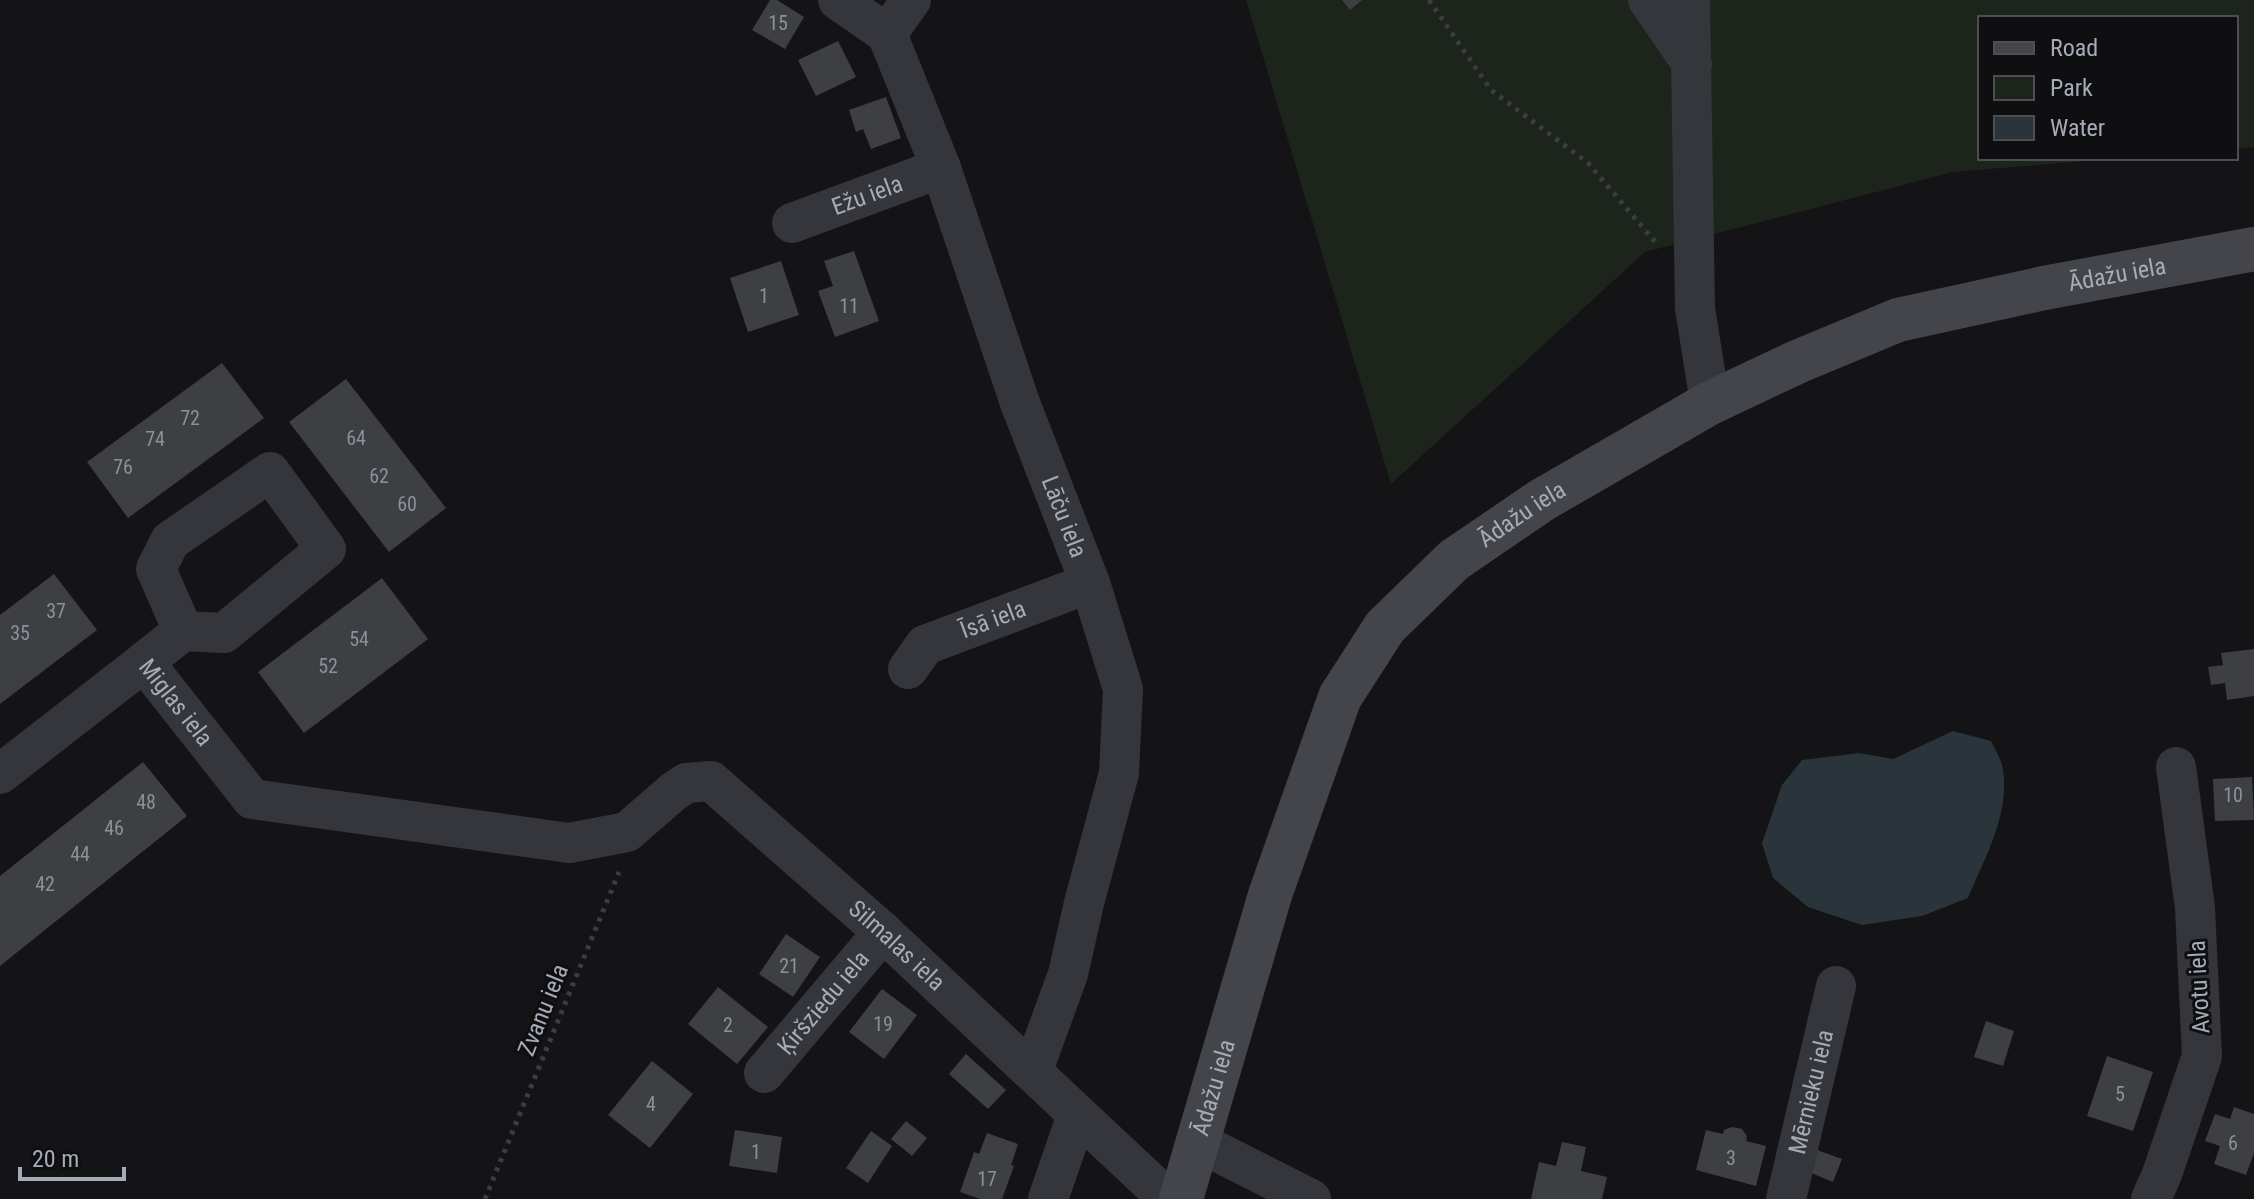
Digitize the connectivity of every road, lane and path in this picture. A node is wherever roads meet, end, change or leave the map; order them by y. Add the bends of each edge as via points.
1 (838, 0) edge
2 (911, 0) edge
3 (1429, 0) edge
4 (1648, 0) edge
5 (1690, 0) edge
6 (887, 34) junction
7 (1692, 64) junction
8 (941, 168) junction
9 (792, 223) dead end
10 (1656, 243) dead end
11 (2254, 249) edge
12 (1710, 403) junction
13 (1090, 583) junction
14 (183, 631) dead end
15 (144, 662) junction
16 (908, 669) dead end
17 (2176, 767) dead end
18 (0, 774) edge
19 (627, 832) junction
20 (883, 932) junction
21 (1836, 986) dead end
22 (1033, 1070) junction
23 (764, 1073) dead end
24 (1077, 1115) junction
25 (1198, 1142) junction
26 (485, 1199) edge
27 (1048, 1199) edge
28 (1168, 1199) edge
29 (1181, 1199) edge
30 (1311, 1199) edge
31 (1786, 1199) edge
32 (2151, 1199) edge

1 - 6 street
2 - 6 street
3 - 10 path via 1491,90 1588,163
4 - 7 street
5 - 7 street
6 - 8 street, Lāču iela
7 - 12 street via 1695,308
8 - 9 street, Ežu iela
8 - 13 street, Lāču iela via 1020,403
11 - 12 street, Ādažu iela via 1898,320
12 - 25 street, Ādažu iela via 1542,500 1454,560 1385,627 1340,697 1266,909
13 - 16 street, Īsā iela via 925,645
13 - 22 street, Lāču iela via 1123,689 1119,773 1068,974
14 - 15 street
15 - 18 street, Miglas iela
15 - 19 street, Miglas iela via 252,799 569,843
17 - 32 street, Avotu iela via 2195,908 2202,1056
19 - 20 street, Silmalas iela via 686,783 711,781
19 - 26 path, Zvanu iela via 622,863
20 - 22 street, Silmalas iela
20 - 23 street, Ķiršziedu iela
21 - 31 street, Mērnieku iela
22 - 24 street, Silmalas iela
24 - 27 street
24 - 28 street, Silmalas iela
25 - 29 street, Ādažu iela
25 - 30 street

